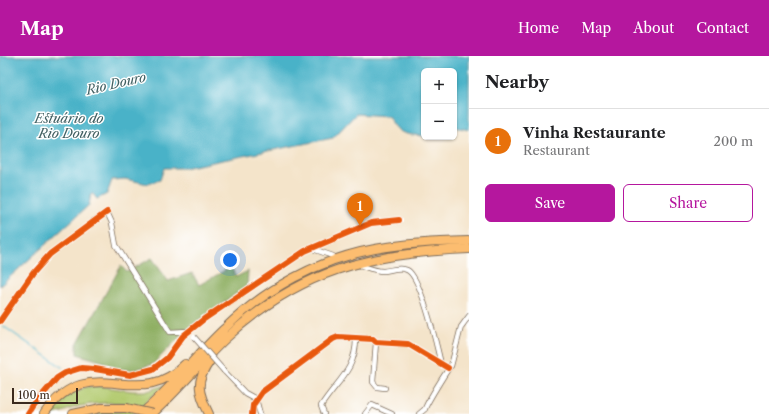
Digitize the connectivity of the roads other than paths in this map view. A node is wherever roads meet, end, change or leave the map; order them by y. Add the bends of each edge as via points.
1 (399, 220) dead end
2 (93, 222) dead end
3 (469, 241) edge
4 (310, 248) junction
5 (469, 249) edge
6 (333, 256) dead end
7 (362, 266) dead end
8 (469, 316) edge
9 (224, 329) junction
10 (188, 331) junction
11 (230, 335) junction
12 (356, 339) junction
13 (376, 342) junction
14 (441, 364) junction
15 (448, 368) junction
16 (385, 388) dead end
17 (256, 399) junction
18 (425, 409) junction
19 (28, 414) edge
20 (44, 414) edge
21 (73, 414) edge
22 (141, 414) edge
23 (152, 414) edge
24 (209, 414) edge
25 (252, 414) edge
26 (260, 414) edge
27 (324, 414) edge
28 (365, 414) edge
29 (392, 414) edge
30 (419, 414) edge
31 (427, 414) edge

1 - 4 street via 371,223
2 - 10 street via 107,212 111,219 116,245 170,332
3 - 9 highway via 418,243 339,258 306,271 272,290
4 - 6 street
4 - 10 street
5 - 11 highway via 402,254 341,267 277,298
7 - 14 street via 382,271 403,269 413,275 427,311
8 - 15 street via 461,326 451,366
9 - 20 highway via 210,338 167,379 143,386 105,382 78,385 60,396
9 - 22 highway
10 - 17 street, bridge via 245,393
10 - 19 street via 167,358 143,373 130,375 81,368 65,373 57,378
11 - 23 highway via 175,394
11 - 24 highway via 203,371 200,380 199,390
12 - 13 street via 373,339
12 - 17 street via 333,339
12 - 27 street via 354,359 321,406
13 - 14 street via 408,344
13 - 16 street via 373,382 377,387
14 - 15 street
15 - 18 street
17 - 25 street via 252,405
17 - 26 street
18 - 30 street
18 - 31 street
21 - 23 highway, bridge via 101,408 126,408
28 - 29 street via 372,405

